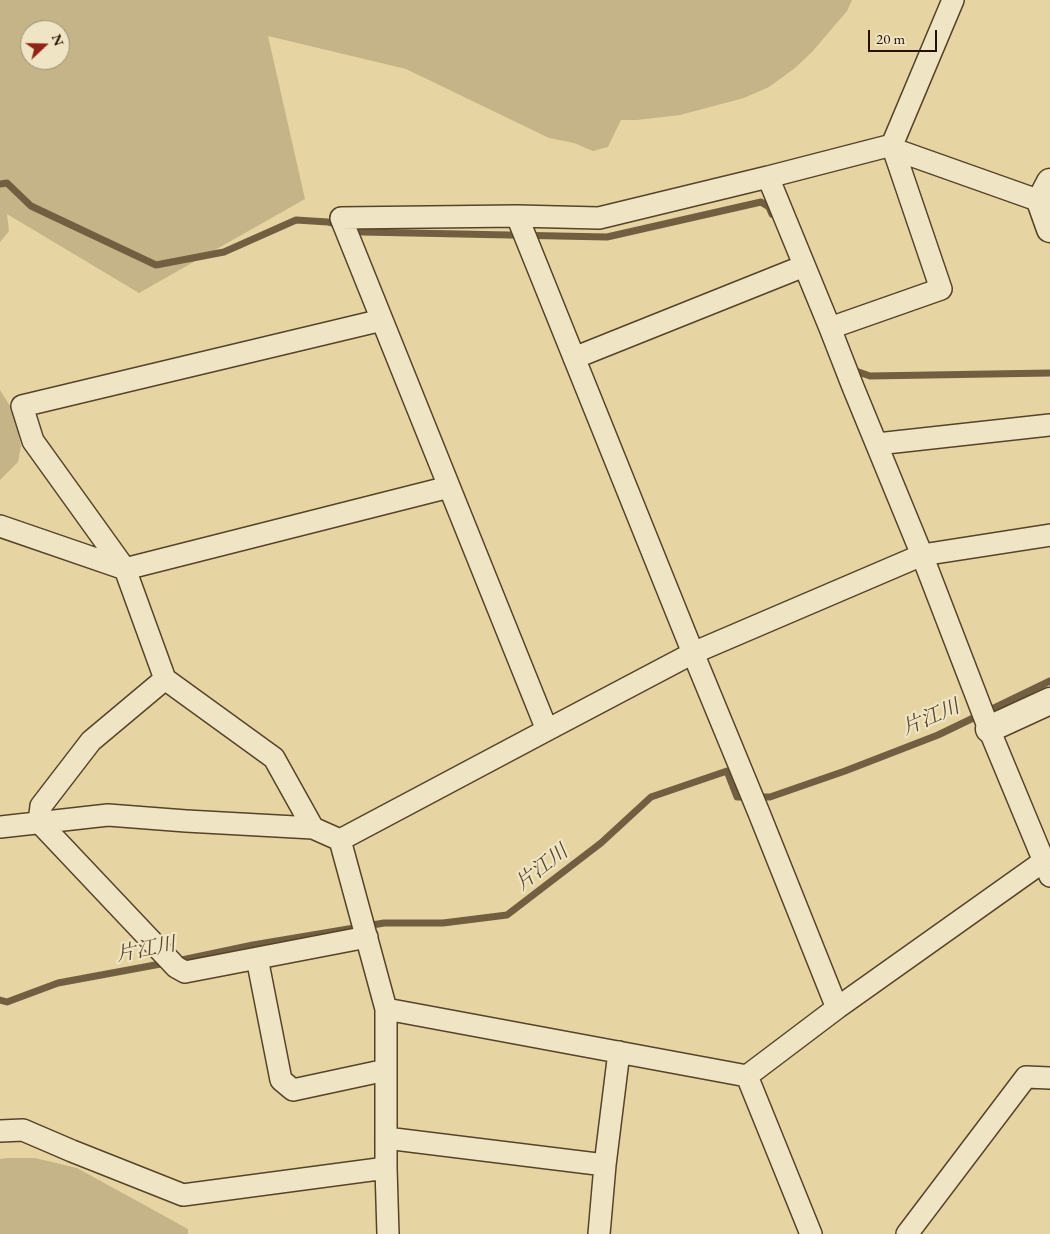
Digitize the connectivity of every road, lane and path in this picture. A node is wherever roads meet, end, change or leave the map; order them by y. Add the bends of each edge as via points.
1 (953, 0) edge
2 (892, 145) junction
3 (768, 177) junction
4 (1045, 192) edge
5 (517, 216) junction
6 (1050, 229) edge
7 (796, 269) junction
8 (382, 320) junction
9 (830, 328) junction
10 (574, 358) junction
11 (1050, 425) edge
12 (877, 444) junction
13 (449, 487) junction
14 (0, 526) edge
15 (1050, 535) edge
16 (922, 555) junction
17 (126, 569) junction
18 (693, 654) junction
19 (165, 679) junction
20 (1050, 701) edge
21 (989, 729) junction
22 (547, 730) junction
23 (38, 822) junction
24 (0, 826) edge
25 (313, 828) junction
26 (340, 840) junction
27 (1047, 869) edge
28 (367, 937) junction
29 (257, 958) junction
30 (837, 1008) junction
31 (386, 1009) junction
32 (619, 1052) junction
33 (386, 1070) junction
34 (747, 1076) junction
35 (1050, 1078) edge
36 (0, 1132) edge
37 (386, 1138) junction
38 (605, 1165) junction
39 (386, 1168) junction
40 (388, 1234) edge
41 (599, 1234) edge
42 (811, 1234) edge
43 (907, 1234) edge

1 - 2 street
2 - 3 street
2 - 4 street via 899,151
2 - 9 street via 941,289
3 - 5 street via 599,218
3 - 7 street
4 - 6 street
5 - 8 street via 345,228
5 - 10 street
7 - 9 street
7 - 10 street
8 - 13 street
8 - 17 street via 22,406 33,441
9 - 12 street
10 - 18 street
11 - 12 street
12 - 16 street
13 - 17 street
13 - 22 street
14 - 17 street
15 - 16 street
16 - 18 street
16 - 21 street
17 - 19 street
18 - 22 street
18 - 30 street
19 - 23 street via 90,741 41,806
19 - 25 street via 274,758
20 - 21 street
21 - 27 street
22 - 26 street
23 - 24 street
23 - 25 street via 108,815
23 - 29 street via 176,967 185,972
25 - 26 street
26 - 28 street
27 - 30 street
28 - 29 street
28 - 31 street
29 - 33 street via 281,1080 293,1090
30 - 34 street
31 - 32 street
31 - 33 street
32 - 34 street
32 - 38 street
33 - 37 street
34 - 42 street
35 - 43 street via 1026,1077
36 - 39 street via 23,1130 183,1195
37 - 38 street
37 - 39 street
38 - 41 street
39 - 40 street

